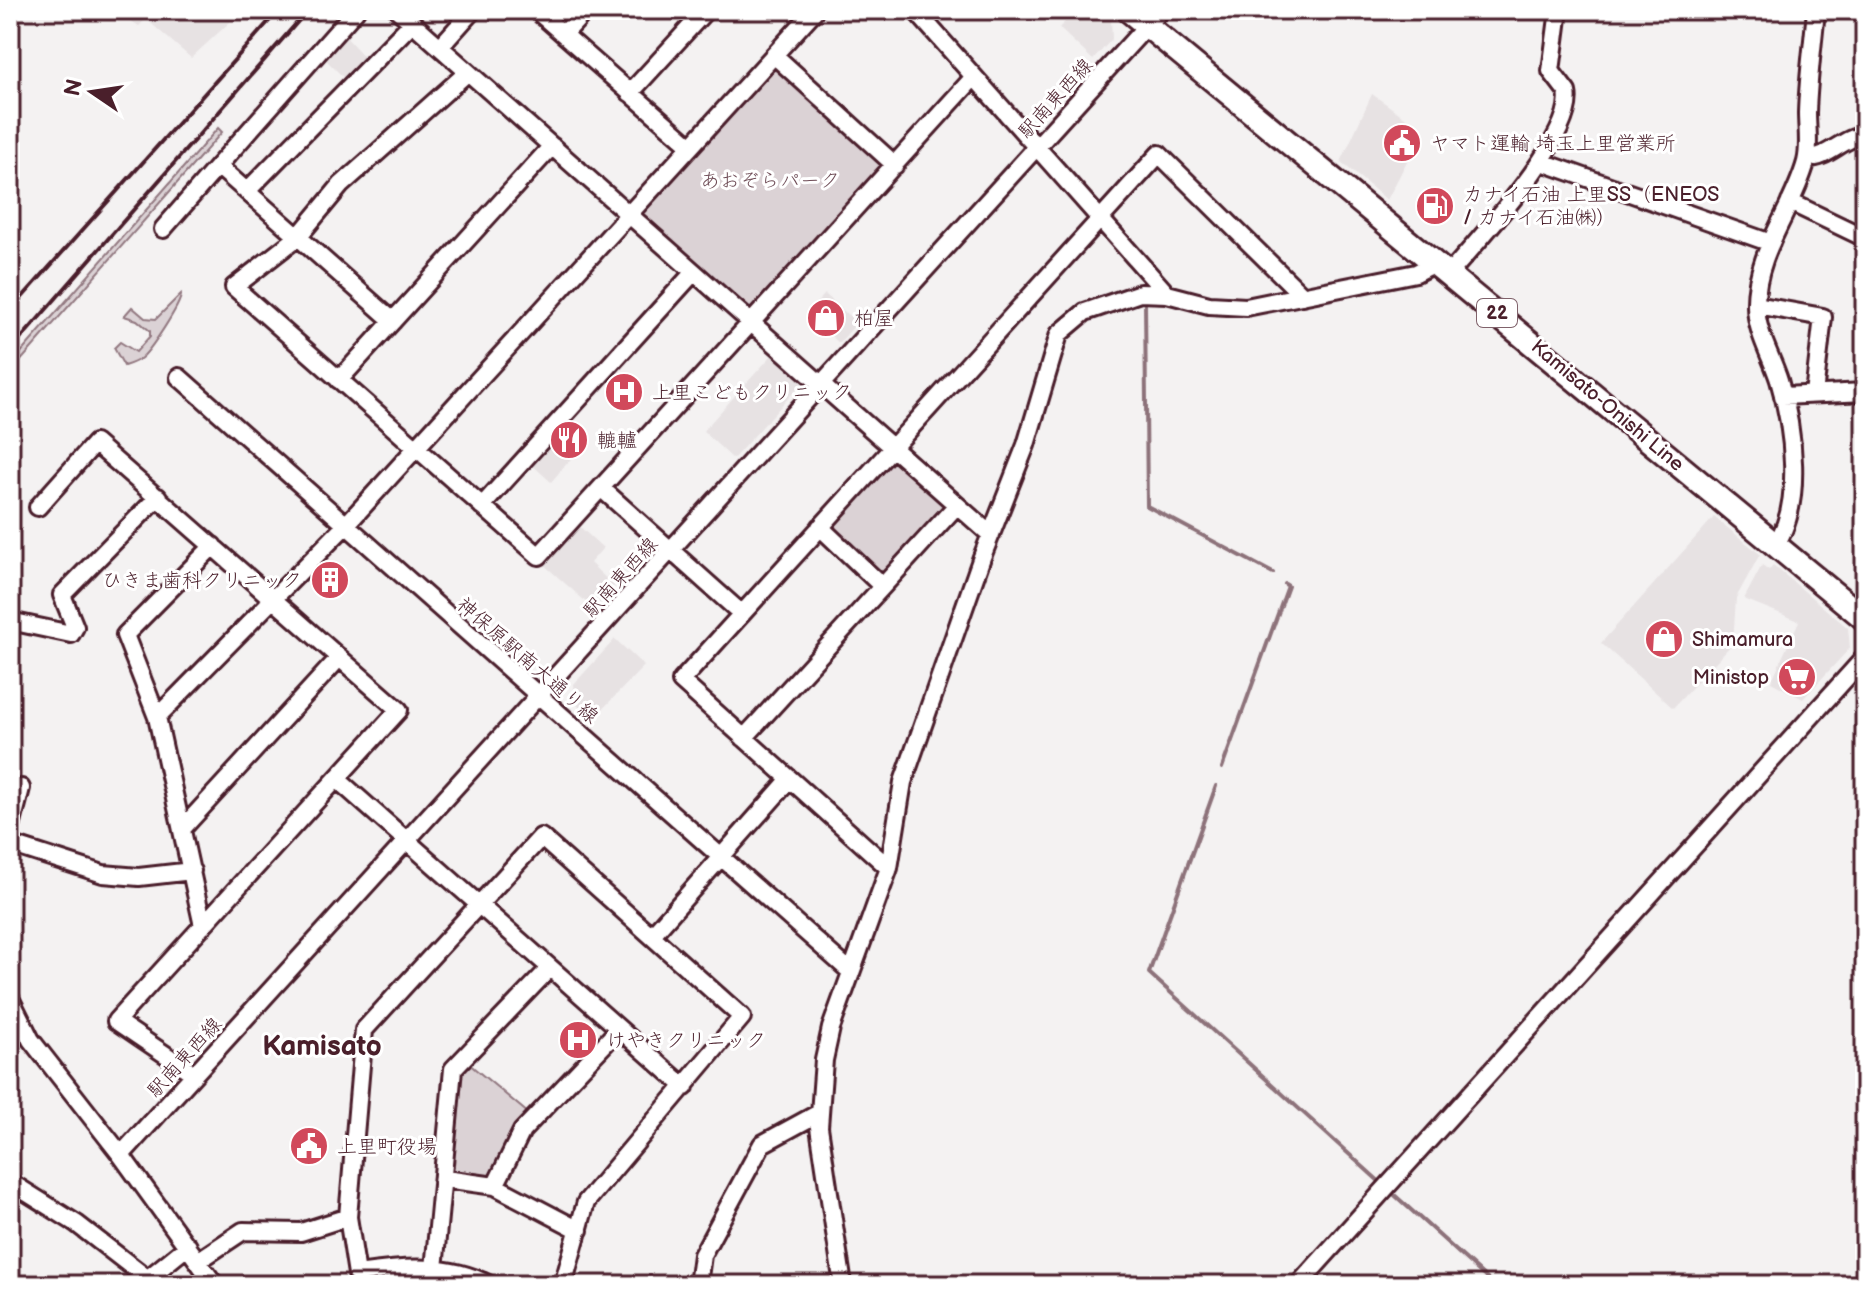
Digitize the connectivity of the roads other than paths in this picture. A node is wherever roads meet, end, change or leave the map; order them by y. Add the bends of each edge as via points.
1 (356, 10) edge
2 (398, 10) edge
3 (473, 10) edge
4 (536, 10) edge
5 (586, 10) edge
6 (706, 10) edge
7 (815, 10) edge
8 (915, 10) edge
9 (1128, 10) edge
10 (1559, 10) edge
11 (1816, 10) edge
12 (1154, 18) edge
13 (412, 23) junction
14 (564, 34) junction
15 (440, 47) junction
16 (774, 55) junction
17 (468, 72) junction
18 (974, 77) junction
19 (630, 93) junction
20 (1865, 136) edge
21 (552, 146) junction
22 (691, 146) junction
23 (1037, 147) junction
24 (1807, 158) junction
25 (1542, 162) junction
26 (895, 165) junction
27 (218, 166) junction
28 (247, 191) junction
29 (1790, 202) junction
30 (629, 215) junction
31 (1100, 218) junction
32 (163, 229) dead end
33 (298, 237) junction
34 (1865, 238) edge
35 (1771, 243) junction
36 (1442, 268) junction
37 (694, 272) junction
38 (1167, 294) junction
39 (1303, 296) junction
40 (1756, 305) junction
41 (393, 321) junction
42 (751, 323) junction
43 (179, 377) dead end
44 (339, 380) junction
45 (822, 385) junction
46 (1865, 392) edge
47 (1814, 394) junction
48 (1783, 396) junction
49 (892, 448) junction
50 (417, 449) junction
51 (601, 488) junction
52 (158, 497) junction
53 (957, 505) junction
54 (482, 506) junction
55 (38, 507) dead end
56 (346, 525) junction
57 (820, 527) junction
58 (991, 535) junction
59 (1775, 545) junction
60 (213, 546) junction
61 (671, 551) junction
62 (882, 586) junction
63 (273, 599) junction
64 (742, 614) junction
65 (1865, 619) edge
66 (10, 621) edge
67 (1865, 657) edge
68 (339, 658) junction
69 (539, 696) junction
70 (157, 717) junction
71 (744, 738) junction
72 (337, 779) junction
73 (790, 779) junction
74 (21, 788) dead end
75 (182, 829) junction
76 (10, 831) edge
77 (407, 842) junction
78 (10, 844) edge
79 (722, 857) junction
80 (889, 868) junction
81 (192, 871) junction
82 (480, 905) junction
83 (203, 926) junction
84 (652, 935) junction
85 (549, 969) junction
86 (851, 972) junction
87 (10, 998) edge
88 (618, 1030) junction
89 (194, 1074) junction
90 (685, 1087) junction
91 (819, 1113) junction
92 (121, 1155) junction
93 (445, 1179) junction
94 (10, 1182) edge
95 (495, 1186) junction
96 (348, 1217) junction
97 (579, 1230) junction
98 (188, 1246) junction
99 (198, 1261) junction
100 (434, 1269) junction
101 (144, 1282) edge
102 (215, 1285) edge
103 (490, 1285) edge
104 (563, 1285) edge
105 (698, 1285) edge
106 (843, 1285) edge
107 (1298, 1285) edge

1 - 27 street
2 - 13 street
3 - 15 street
4 - 14 street
5 - 14 street
6 - 19 street
7 - 16 street
8 - 18 street
9 - 12 main road, Kamisato-Onishi Line / 22
10 - 25 street via 1551,71 1569,100
11 - 24 street
12 - 23 street, 駅南東西線
12 - 36 main road, Kamisato-Onishi Line / 22
13 - 15 street
13 - 28 street
14 - 19 street
15 - 17 street
16 - 22 street
16 - 26 street
17 - 21 street
17 - 33 street via 341,185
18 - 23 street
18 - 26 street
19 - 22 street
20 - 24 street
21 - 30 street
21 - 41 street
22 - 30 street
23 - 31 street
23 - 45 street, 駅南東西線
24 - 29 street
25 - 35 street
25 - 36 street
26 - 42 street
27 - 28 street
27 - 32 street
28 - 33 street
29 - 34 street
29 - 35 street
30 - 37 street
30 - 50 street
31 - 38 street
31 - 39 street via 1159,154
31 - 49 street
33 - 41 street
33 - 44 street via 234,287
35 - 40 street
36 - 39 street
36 - 59 main road, Kamisato-Onishi Line / 22
37 - 42 street
37 - 54 street
38 - 39 street via 1226,307
38 - 58 street via 1120,297 1085,312 1059,334 1026,445
40 - 47 street via 1823,317
40 - 48 street
41 - 44 street
42 - 45 street
42 - 51 street
43 - 56 street, 神保原駅南大通り線
44 - 50 street
45 - 49 street
45 - 61 street, 駅南東西線
46 - 47 street
47 - 48 street
48 - 59 street via 1794,492 1786,529
49 - 53 street
49 - 57 street
50 - 54 street
50 - 56 street
51 - 54 street via 539,556
51 - 61 street
52 - 55 street via 95,443
52 - 60 street
52 - 66 street via 62,595 75,627 71,634
53 - 58 street
53 - 62 street
56 - 63 street
56 - 69 street, 神保原駅南大通り線
57 - 62 street
57 - 64 street
58 - 80 street via 903,782
59 - 65 main road, Kamisato-Onishi Line / 22
60 - 63 street
60 - 70 street via 125,635
61 - 64 street
61 - 69 street, 駅南東西線
62 - 71 street
63 - 68 street
63 - 70 street
64 - 71 street via 681,681
67 - 107 street
68 - 72 street via 399,710
68 - 75 street
69 - 77 street, 駅南東西線
69 - 79 street, 神保原駅南大通り線
70 - 75 street
71 - 73 street
72 - 77 street
72 - 83 street
73 - 79 street
73 - 80 street
74 - 76 street
75 - 81 street
77 - 82 street
77 - 89 street, 駅南東西線
78 - 81 street via 103,874 139,877
79 - 84 street
79 - 86 street, 神保原駅南大通り線
80 - 86 street
81 - 83 street
82 - 84 street via 541,837
82 - 85 street
82 - 96 street via 364,1030
83 - 89 street via 116,1021
84 - 90 street via 742,1017
85 - 88 street
85 - 93 street via 453,1069
86 - 91 street via 831,1028
87 - 92 street via 31,1040
88 - 90 street
88 - 95 street via 522,1131
89 - 92 street, 駅南東西線
90 - 97 street via 586,1202
91 - 105 street via 762,1144 702,1255
91 - 106 street
92 - 98 street
93 - 95 street
93 - 100 street
94 - 101 street via 77,1224
95 - 97 street
96 - 99 street via 301,1232 243,1231
96 - 100 street via 357,1274
97 - 104 street
98 - 99 street
98 - 101 street
99 - 102 street
100 - 103 street via 470,1275

